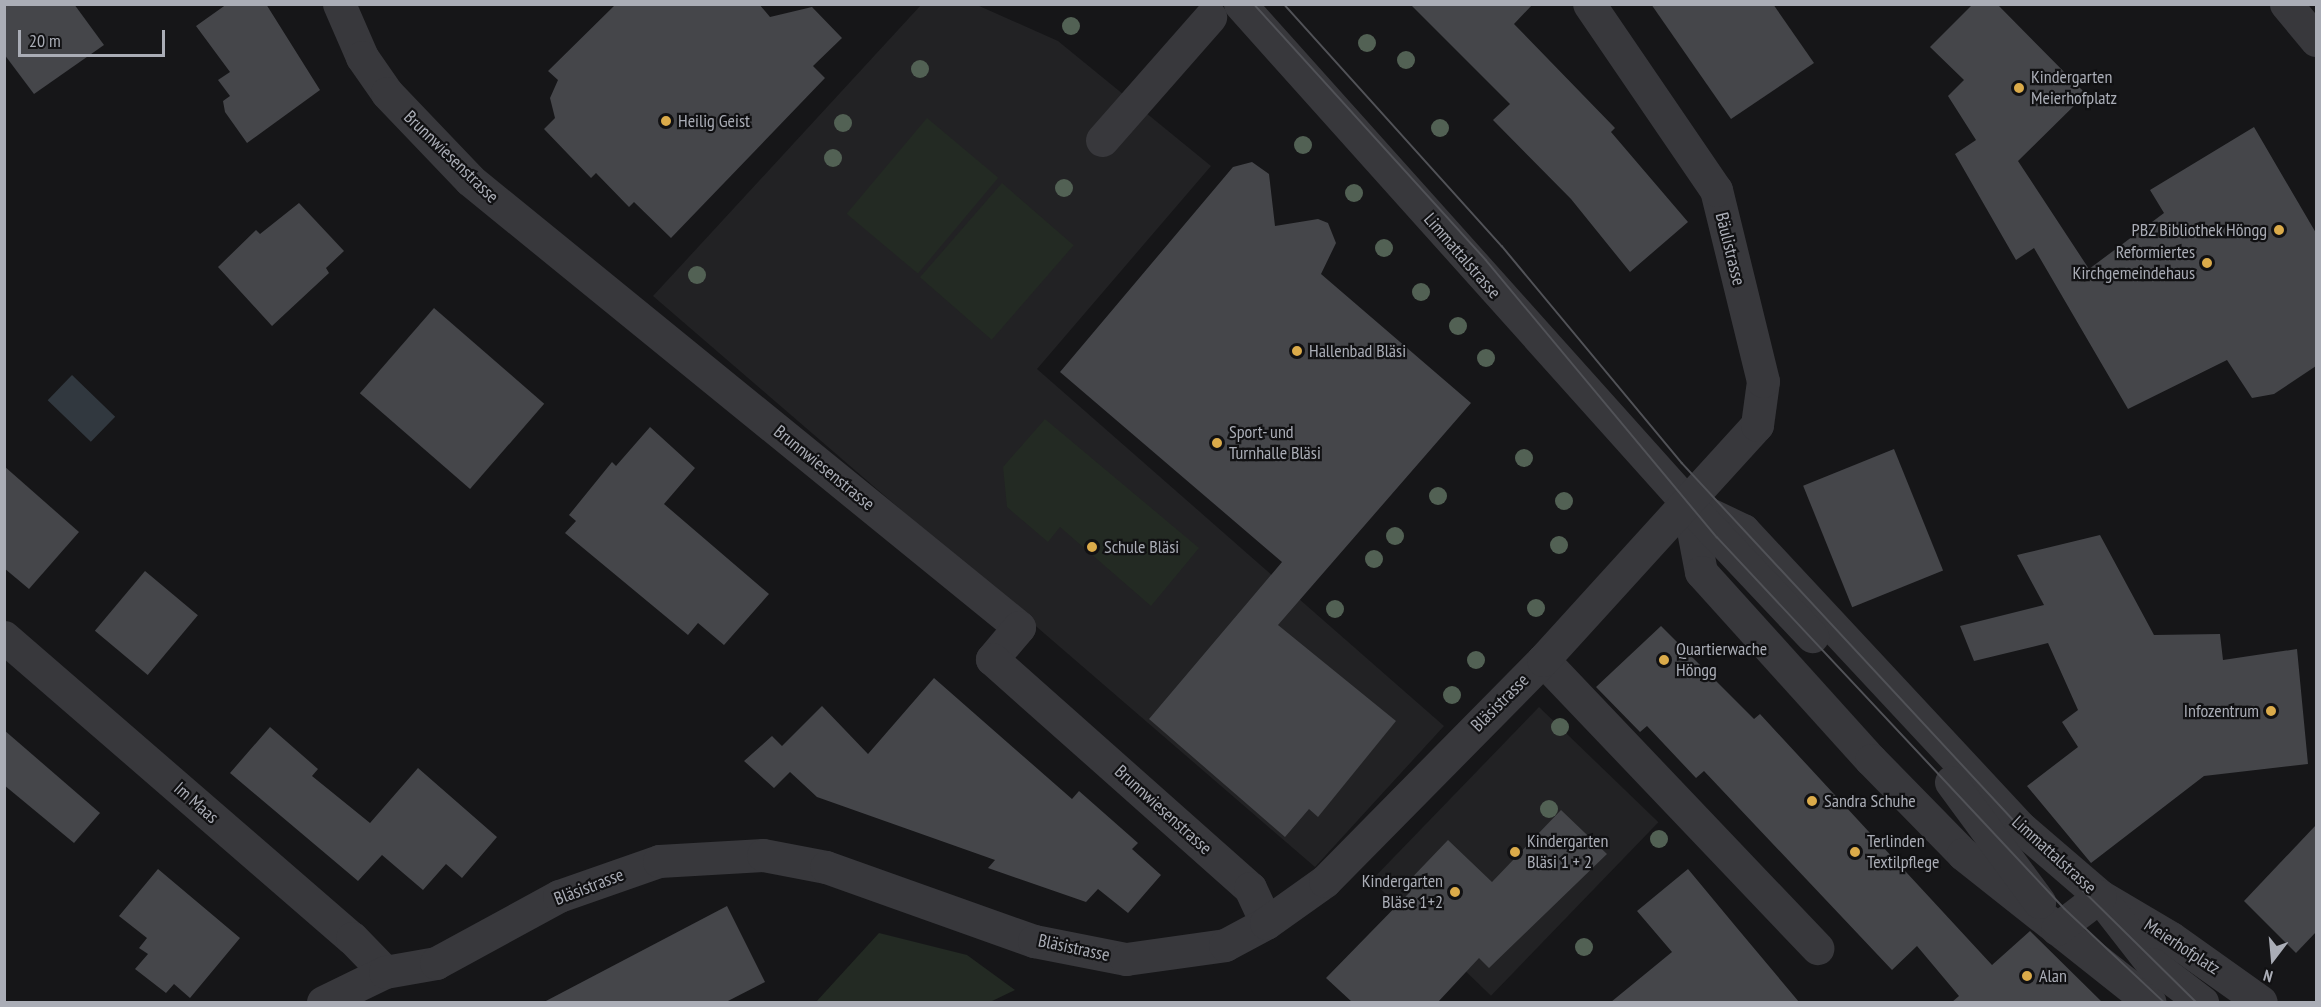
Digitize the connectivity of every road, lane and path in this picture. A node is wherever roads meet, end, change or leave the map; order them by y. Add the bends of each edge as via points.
1 (339, 4) edge
2 (1240, 4) edge
3 (1589, 4) edge
4 (2286, 4) edge
5 (1210, 17) dead end
6 (2316, 40) edge
7 (1102, 140) dead end
8 (1688, 504) junction
9 (4, 637) edge
10 (1543, 660) junction
11 (2100, 897) junction
12 (1266, 923) junction
13 (2057, 929) junction
14 (1817, 948) dead end
15 (385, 972) junction
16 (323, 1002) edge
17 (2150, 1002) edge
18 (2202, 1002) edge
19 (2261, 1002) edge

1 - 12 street, Brunnwiesenstrasse via 362,57 387,93 470,180 1019,627 992,659 1250,888
2 - 8 street, Limmattalstrasse
3 - 8 street, Bäulistrasse via 1716,190 1763,381 1757,425
4 - 6 street
5 - 7 street
8 - 10 street, Bläsistrasse
8 - 11 street, Limmattalstrasse via 1743,530 2008,814
8 - 13 street via 1947,777
8 - 13 street via 1701,572 1963,855
9 - 15 street, Im Maas via 352,938
10 - 12 street, Bläsistrasse via 1324,881
10 - 14 street
11 - 13 street, Limmattalstrasse
11 - 18 street via 2152,964
11 - 19 street, Meierhofplatz via 2171,938
12 - 15 street, Bläsistrasse via 1225,945 1174,956 1126,959 1074,952 826,867 763,855 713,855 659,861 559,896 436,963
13 - 17 street
15 - 16 street, Bläsistrasse

